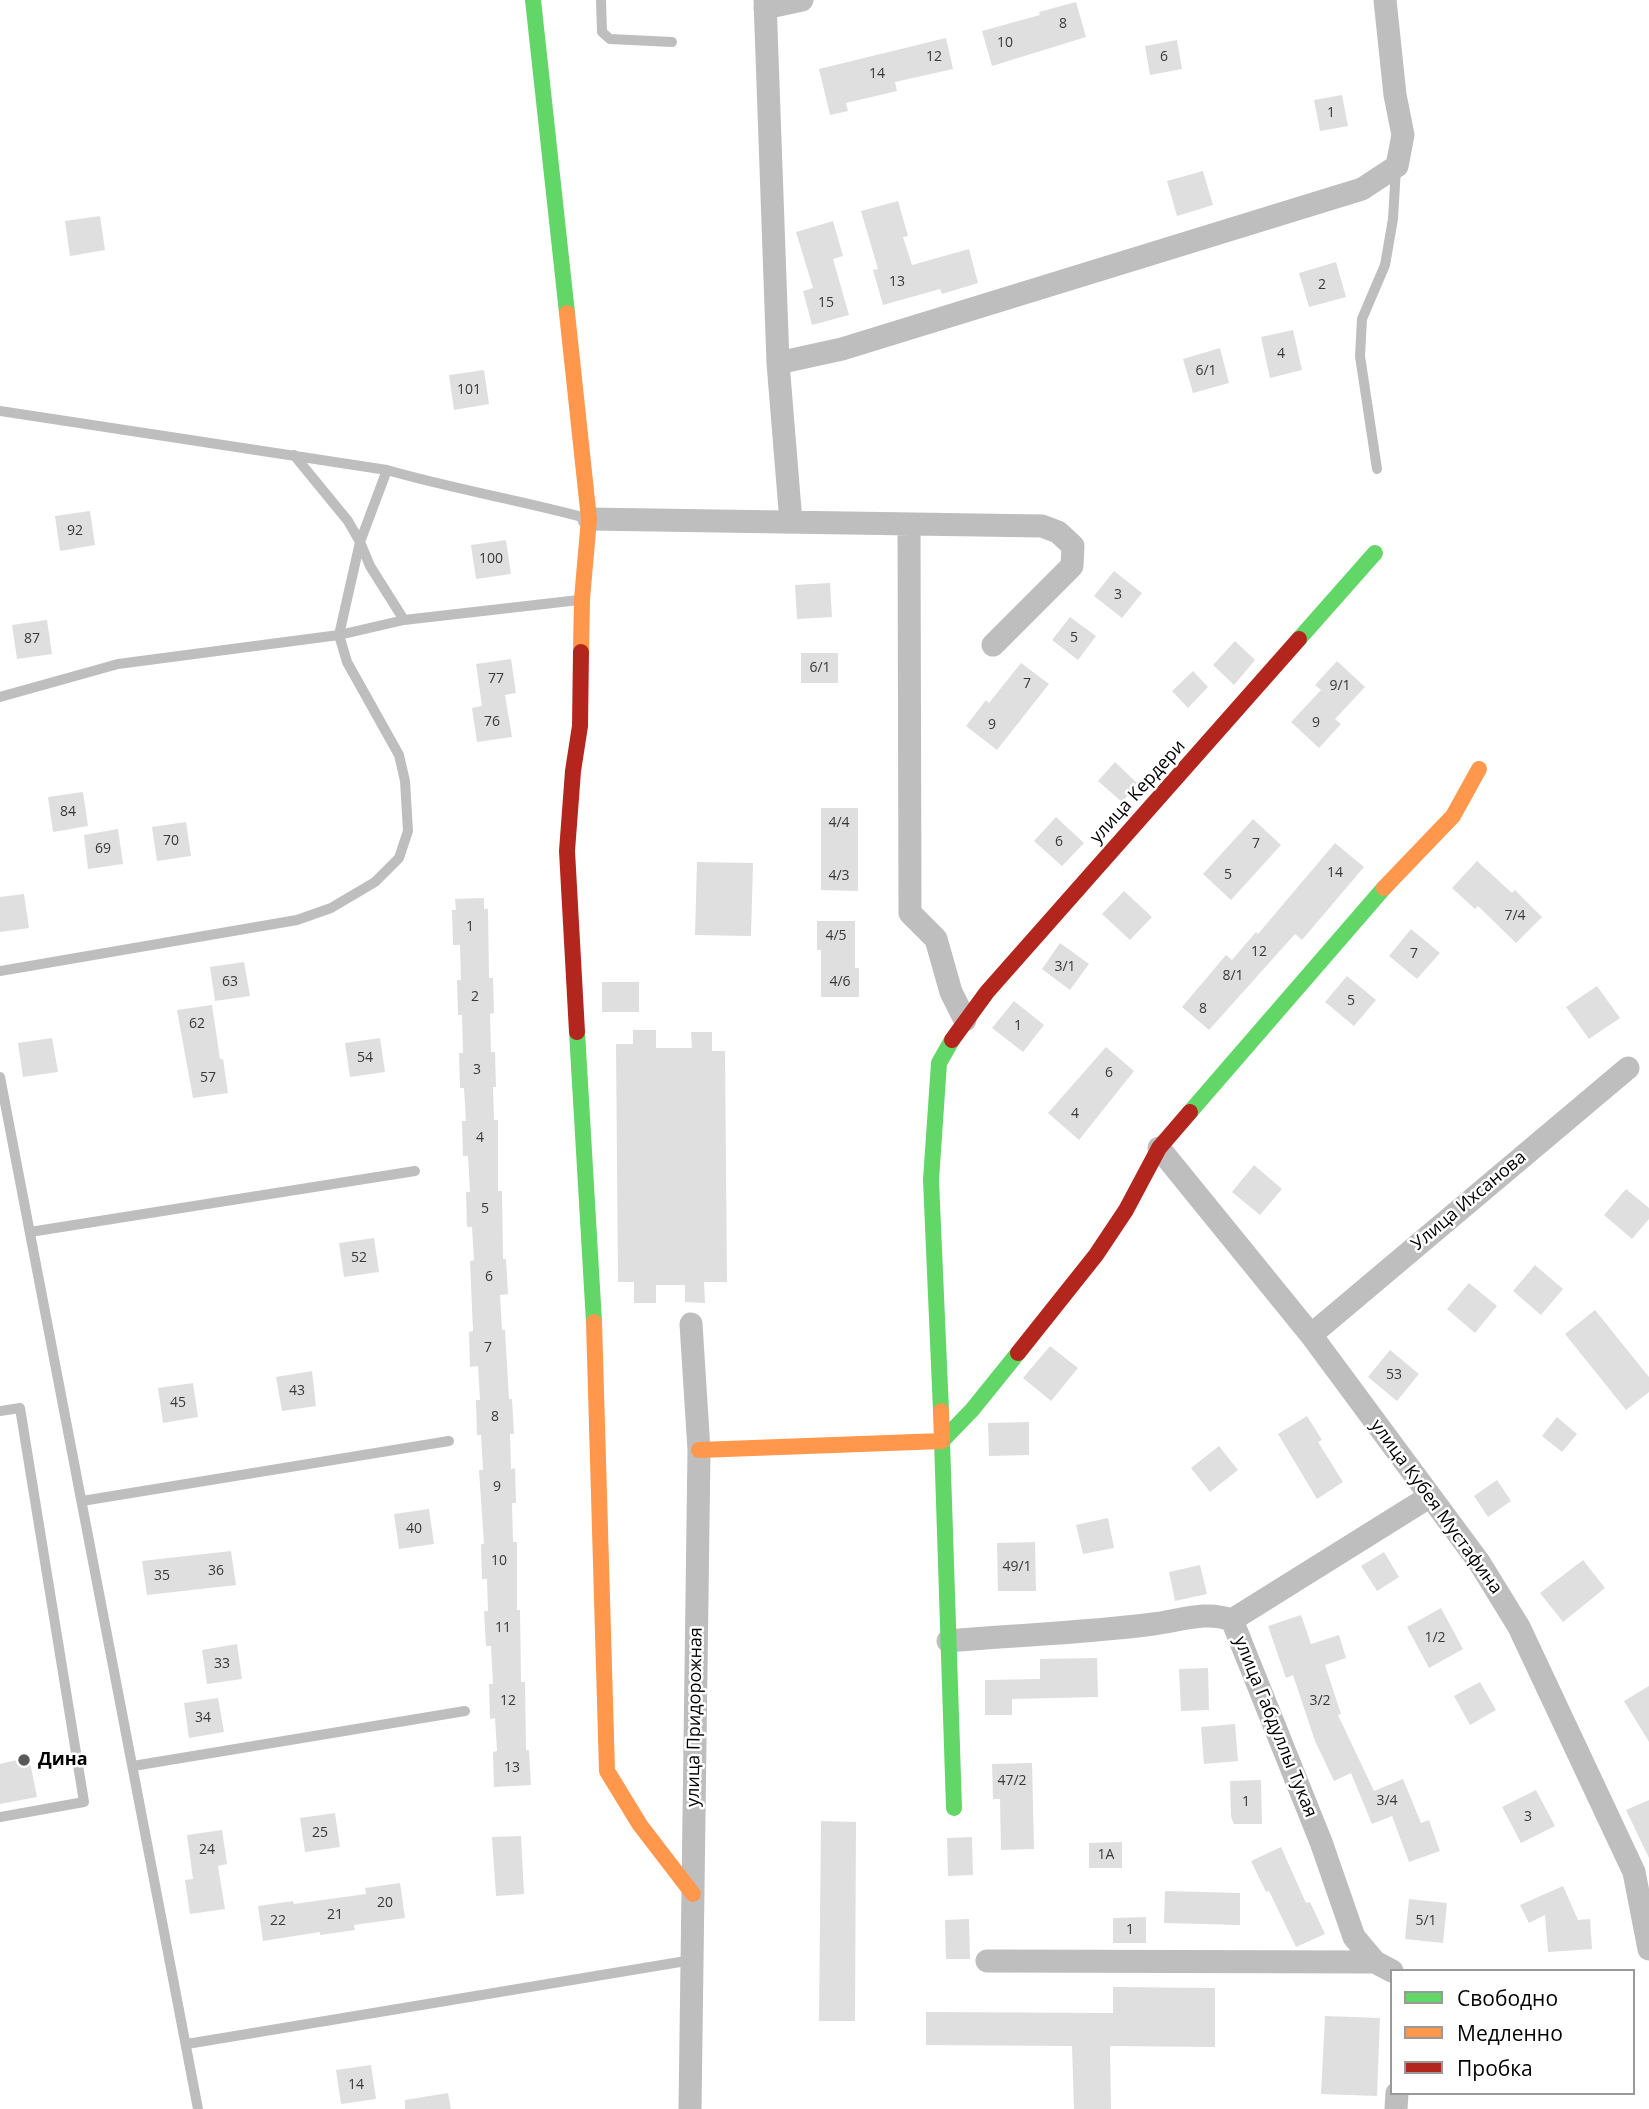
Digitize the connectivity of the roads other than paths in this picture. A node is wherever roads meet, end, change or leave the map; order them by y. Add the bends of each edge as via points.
1 (533, 0) edge
2 (601, 0) edge
3 (802, 0) edge
4 (1385, 0) edge
5 (765, 4) edge
6 (672, 42) dead end
7 (1397, 166) junction
8 (778, 363) junction
9 (0, 411) edge
10 (294, 456) junction
11 (387, 470) junction
12 (1377, 470) dead end
13 (589, 519) junction
14 (791, 522) junction
15 (909, 524) junction
16 (360, 542) junction
17 (1375, 553) dead end
18 (582, 600) junction
19 (404, 620) junction
20 (338, 635) junction
21 (992, 645) dead end
22 (0, 697) edge
23 (1479, 769) dead end
24 (0, 971) edge
25 (965, 1020) junction
26 (1628, 1068) dead end
27 (0, 1077) edge
28 (1159, 1148) junction
29 (415, 1171) dead end
30 (30, 1232) junction
31 (691, 1324) dead end
32 (1311, 1335) junction
33 (0, 1411) edge
34 (449, 1441) dead end
35 (942, 1441) junction
36 (699, 1450) junction
37 (1429, 1497) junction
38 (82, 1501) junction
39 (1232, 1620) junction
40 (948, 1641) junction
41 (465, 1711) dead end
42 (133, 1766) junction
43 (954, 1808) dead end
44 (0, 1817) edge
45 (693, 1894) junction
46 (1649, 1949) edge
47 (692, 1960) junction
48 (987, 1961) dead end
49 (1384, 1966) edge
50 (187, 2044) junction
51 (198, 2109) edge
52 (690, 2109) edge

1 - 13 street
2 - 6 lane via 602,32 610,39
3 - 5 street
4 - 7 street via 1403,135
5 - 8 street
7 - 8 street via 1362,189 842,349
7 - 12 lane via 1385,265 1362,319 1360,356
8 - 14 street
9 - 10 lane
10 - 11 lane
10 - 16 lane
11 - 13 lane
11 - 16 lane
13 - 14 street
13 - 18 street
14 - 15 street
15 - 21 street via 1042,526 1058,532 1073,546 1072,566
15 - 25 street via 910,913 936,939 951,992
16 - 19 lane
16 - 20 lane
17 - 25 street, улица Кердери
18 - 19 lane
18 - 45 street via 580,726 567,851 597,1380 607,1771 640,1825
19 - 20 lane
20 - 22 lane via 118,664
20 - 24 lane via 347,662 398,755 405,781 408,831 399,858 375,882 331,908 297,920
23 - 28 street via 1453,816 1394,877
25 - 35 street, улица Кердери via 939,1063 931,1180
26 - 32 street, Улица Ихсанова
27 - 30 lane
28 - 32 street, улица Кубея Мустафина
28 - 35 street via 1096,1255
29 - 30 lane
30 - 38 lane
31 - 36 street, улица Придорожная
32 - 37 street, улица Кубея Мустафина
33 - 44 lane via 20,1408 84,1802
34 - 38 lane
35 - 36 street
35 - 40 street
36 - 45 street, улица Придорожная
37 - 39 street
37 - 46 street, улица Кубея Мустафина via 1479,1562 1519,1627 1634,1872
38 - 42 lane
39 - 40 street, улица Габдуллы Тукая via 1200,1615 1154,1624
39 - 49 street, улица Габдуллы Тукая via 1354,1937
40 - 43 street
41 - 42 lane
42 - 50 lane
45 - 47 street, улица Придорожная
47 - 50 lane
47 - 52 street, улица Придорожная
48 - 49 street
50 - 51 lane

